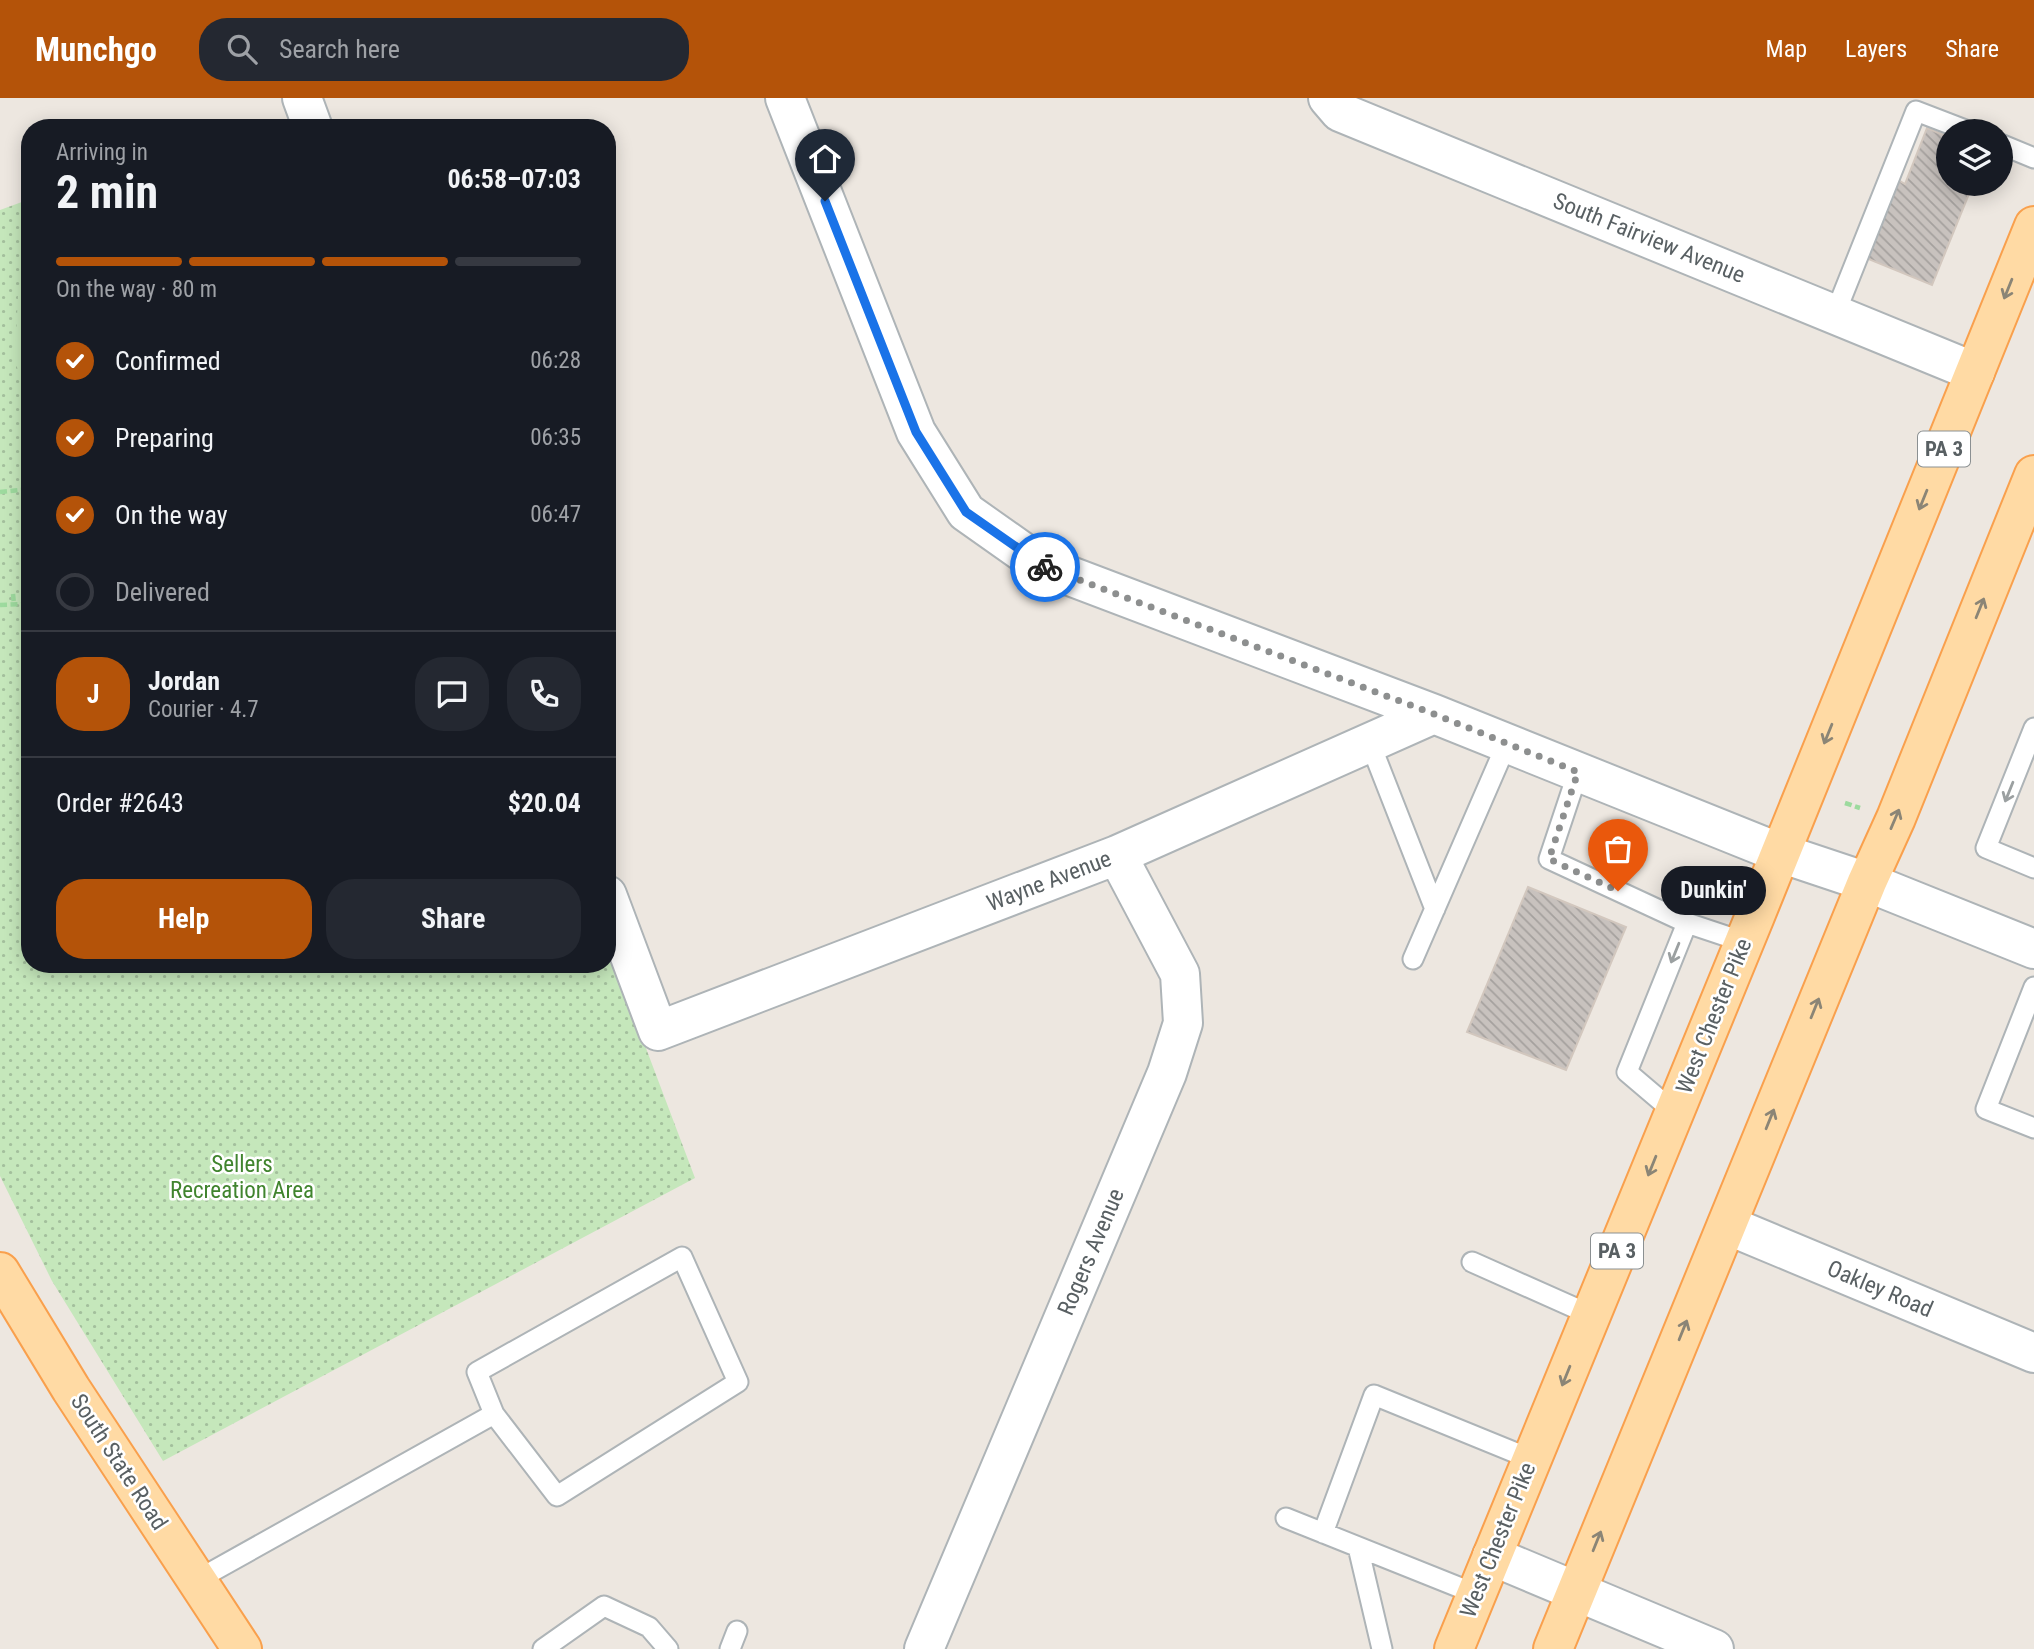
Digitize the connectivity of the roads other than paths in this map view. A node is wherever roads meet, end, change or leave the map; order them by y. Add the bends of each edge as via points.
1 (302, 98) edge
2 (785, 98) edge
3 (1328, 98) edge
4 (310, 119) edge
5 (1937, 119) edge
6 (2013, 149) edge
7 (2034, 158) edge
8 (2034, 226) edge
9 (1835, 314) junction
10 (1975, 372) junction
11 (2031, 492) edge
12 (1434, 714) junction
13 (2034, 728) edge
14 (1370, 743) junction
15 (1507, 743) junction
16 (1578, 772) junction
17 (1780, 853) junction
18 (1117, 855) junction
19 (2034, 868) edge
20 (1867, 881) junction
21 (1435, 909) junction
22 (616, 919) edge
23 (1687, 923) junction
24 (1744, 942) junction
25 (2034, 949) edge
26 (1413, 959) dead end
27 (2034, 987) edge
28 (1674, 1112) junction
29 (2034, 1128) edge
30 (1727, 1225) junction
31 (1472, 1262) dead end
32 (0, 1272) edge
33 (1591, 1315) junction
34 (2034, 1353) edge
35 (494, 1414) junction
36 (1531, 1459) junction
37 (1286, 1518) dead end
38 (1323, 1533) junction
39 (1358, 1547) junction
40 (1492, 1556) junction
41 (197, 1580) junction
42 (1576, 1591) junction
43 (1476, 1594) junction
44 (242, 1649) edge
45 (543, 1649) edge
46 (668, 1649) edge
47 (924, 1649) edge
48 (1382, 1649) edge
49 (1454, 1649) edge
50 (1553, 1649) edge
51 (1714, 1649) edge

1 - 4 street
2 - 12 street via 916,432 966,512 1041,565
3 - 9 street, South Fairview Avenue via 1340,112
5 - 9 lane via 1916,111
6 - 7 lane
8 -> 10 main road, West Chester Pike / PA 3
9 - 10 street, South Fairview Avenue
10 -> 17 main road, West Chester Pike / PA 3
20 -> 11 main road
12 - 14 street, Wayne Avenue
12 - 15 street
13 -> 19 lane via 1986,848
14 - 18 street, Wayne Avenue
14 - 21 lane
15 - 16 street
15 - 21 lane
16 - 17 street
16 - 23 lane via 1549,859
17 - 20 street
17 - 24 main road, West Chester Pike / PA 3
18 - 22 street, Wayne Avenue via 658,1031
18 - 47 street, Rogers Avenue via 1180,974 1183,1023 1167,1073
20 - 25 street
30 -> 20 main road
21 - 26 lane
23 - 24 lane
23 -> 28 lane via 1627,1072
24 - 28 main road, West Chester Pike / PA 3
27 - 29 lane via 1986,1109
28 -> 33 main road, West Chester Pike / PA 3
30 - 34 street, Oakley Road
42 -> 30 main road
31 - 33 lane
32 - 41 main road, South State Road via 71,1390
33 -> 36 main road, West Chester Pike / PA 3
35 - 35 lane via 477,1372 682,1257 738,1382 557,1496
35 - 41 lane
36 - 38 lane via 1374,1395
36 - 40 main road, West Chester Pike / PA 3
37 - 38 lane
38 - 39 lane
39 - 43 lane
39 - 48 lane
40 - 42 street
40 - 43 main road, West Chester Pike / PA 3
41 - 44 main road, South State Road
42 - 50 main road
42 - 51 street
43 - 49 main road, West Chester Pike / PA 3
45 - 46 lane via 604,1606 649,1627

